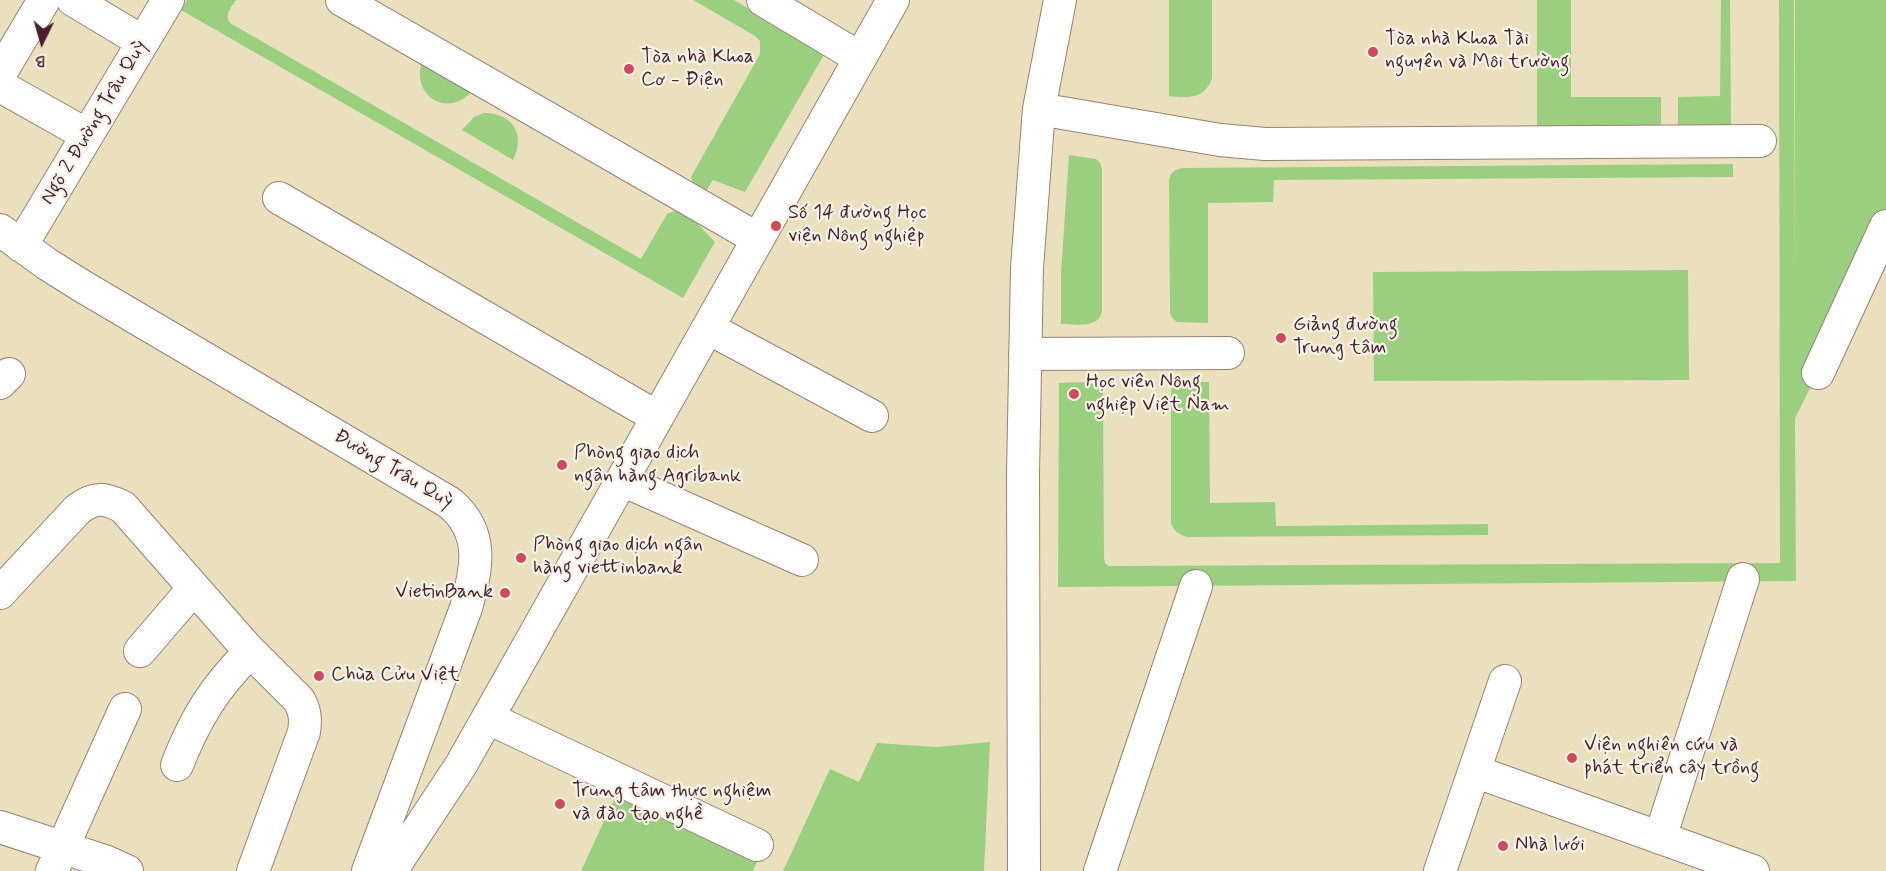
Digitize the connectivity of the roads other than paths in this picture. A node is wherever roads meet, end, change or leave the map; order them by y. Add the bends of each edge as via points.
1 (44, 0) edge
2 (73, 0) edge
3 (168, 0) edge
4 (342, 0) edge
5 (763, 0) edge
6 (892, 0) edge
7 (1060, 0) edge
8 (144, 42) junction
9 (860, 58) junction
10 (0, 74) edge
11 (0, 86) edge
12 (1039, 109) junction
13 (87, 135) junction
14 (1760, 141) dead end
15 (279, 198) dead end
16 (1886, 226) edge
17 (10, 238) edge
18 (758, 238) junction
19 (708, 328) junction
20 (1228, 353) dead end
21 (1025, 354) junction
22 (1818, 373) dead end
23 (872, 416) dead end
24 (657, 417) junction
25 (622, 480) junction
26 (802, 560) dead end
27 (1743, 579) dead end
28 (1196, 586) dead end
29 (194, 588) junction
30 (0, 593) edge
31 (140, 651) dead end
32 (250, 651) junction
33 (1505, 681) dead end
34 (125, 708) dead end
35 (488, 718) junction
36 (177, 765) dead end
37 (1474, 771) junction
38 (0, 827) edge
39 (1660, 838) junction
40 (757, 845) dead end
41 (58, 860) edge
42 (127, 871) edge
43 (253, 871) edge
44 (368, 871) edge
45 (391, 871) edge
46 (1024, 871) edge
47 (1100, 871) edge
48 (1440, 871) edge
49 (1753, 871) edge

1 - 10 street
2 - 8 street
3 - 8 street, Ngõ 2 Đường Trâu Quỳ
4 - 18 street
5 - 9 street
6 - 9 street
7 - 12 street
8 - 13 street, Ngõ 2 Đường Trâu Quỳ
9 - 18 street
11 - 13 street
12 - 14 street via 1265,144
12 - 21 street
13 - 17 street, Ngõ 2 Đường Trâu Quỳ
15 - 24 street
16 - 22 street
17 - 44 street, Đường Trâu Quỳ via 82,286 432,491 462,513 470,527 476,566 466,608
18 - 19 street
19 - 23 street
19 - 24 street
20 - 21 street
21 - 46 street
24 - 25 street
25 - 26 street
25 - 35 street
27 - 39 street
28 - 47 street
29 - 30 street via 123,507 107,500 88,501 77,510
29 - 31 street
29 - 32 street
32 - 36 street via 205,704
32 - 43 street via 299,700 305,720
33 - 37 street
34 - 41 street
35 - 40 street
35 - 45 street
37 - 39 street
37 - 48 street
38 - 41 street
39 - 49 street
41 - 42 street via 106,862

